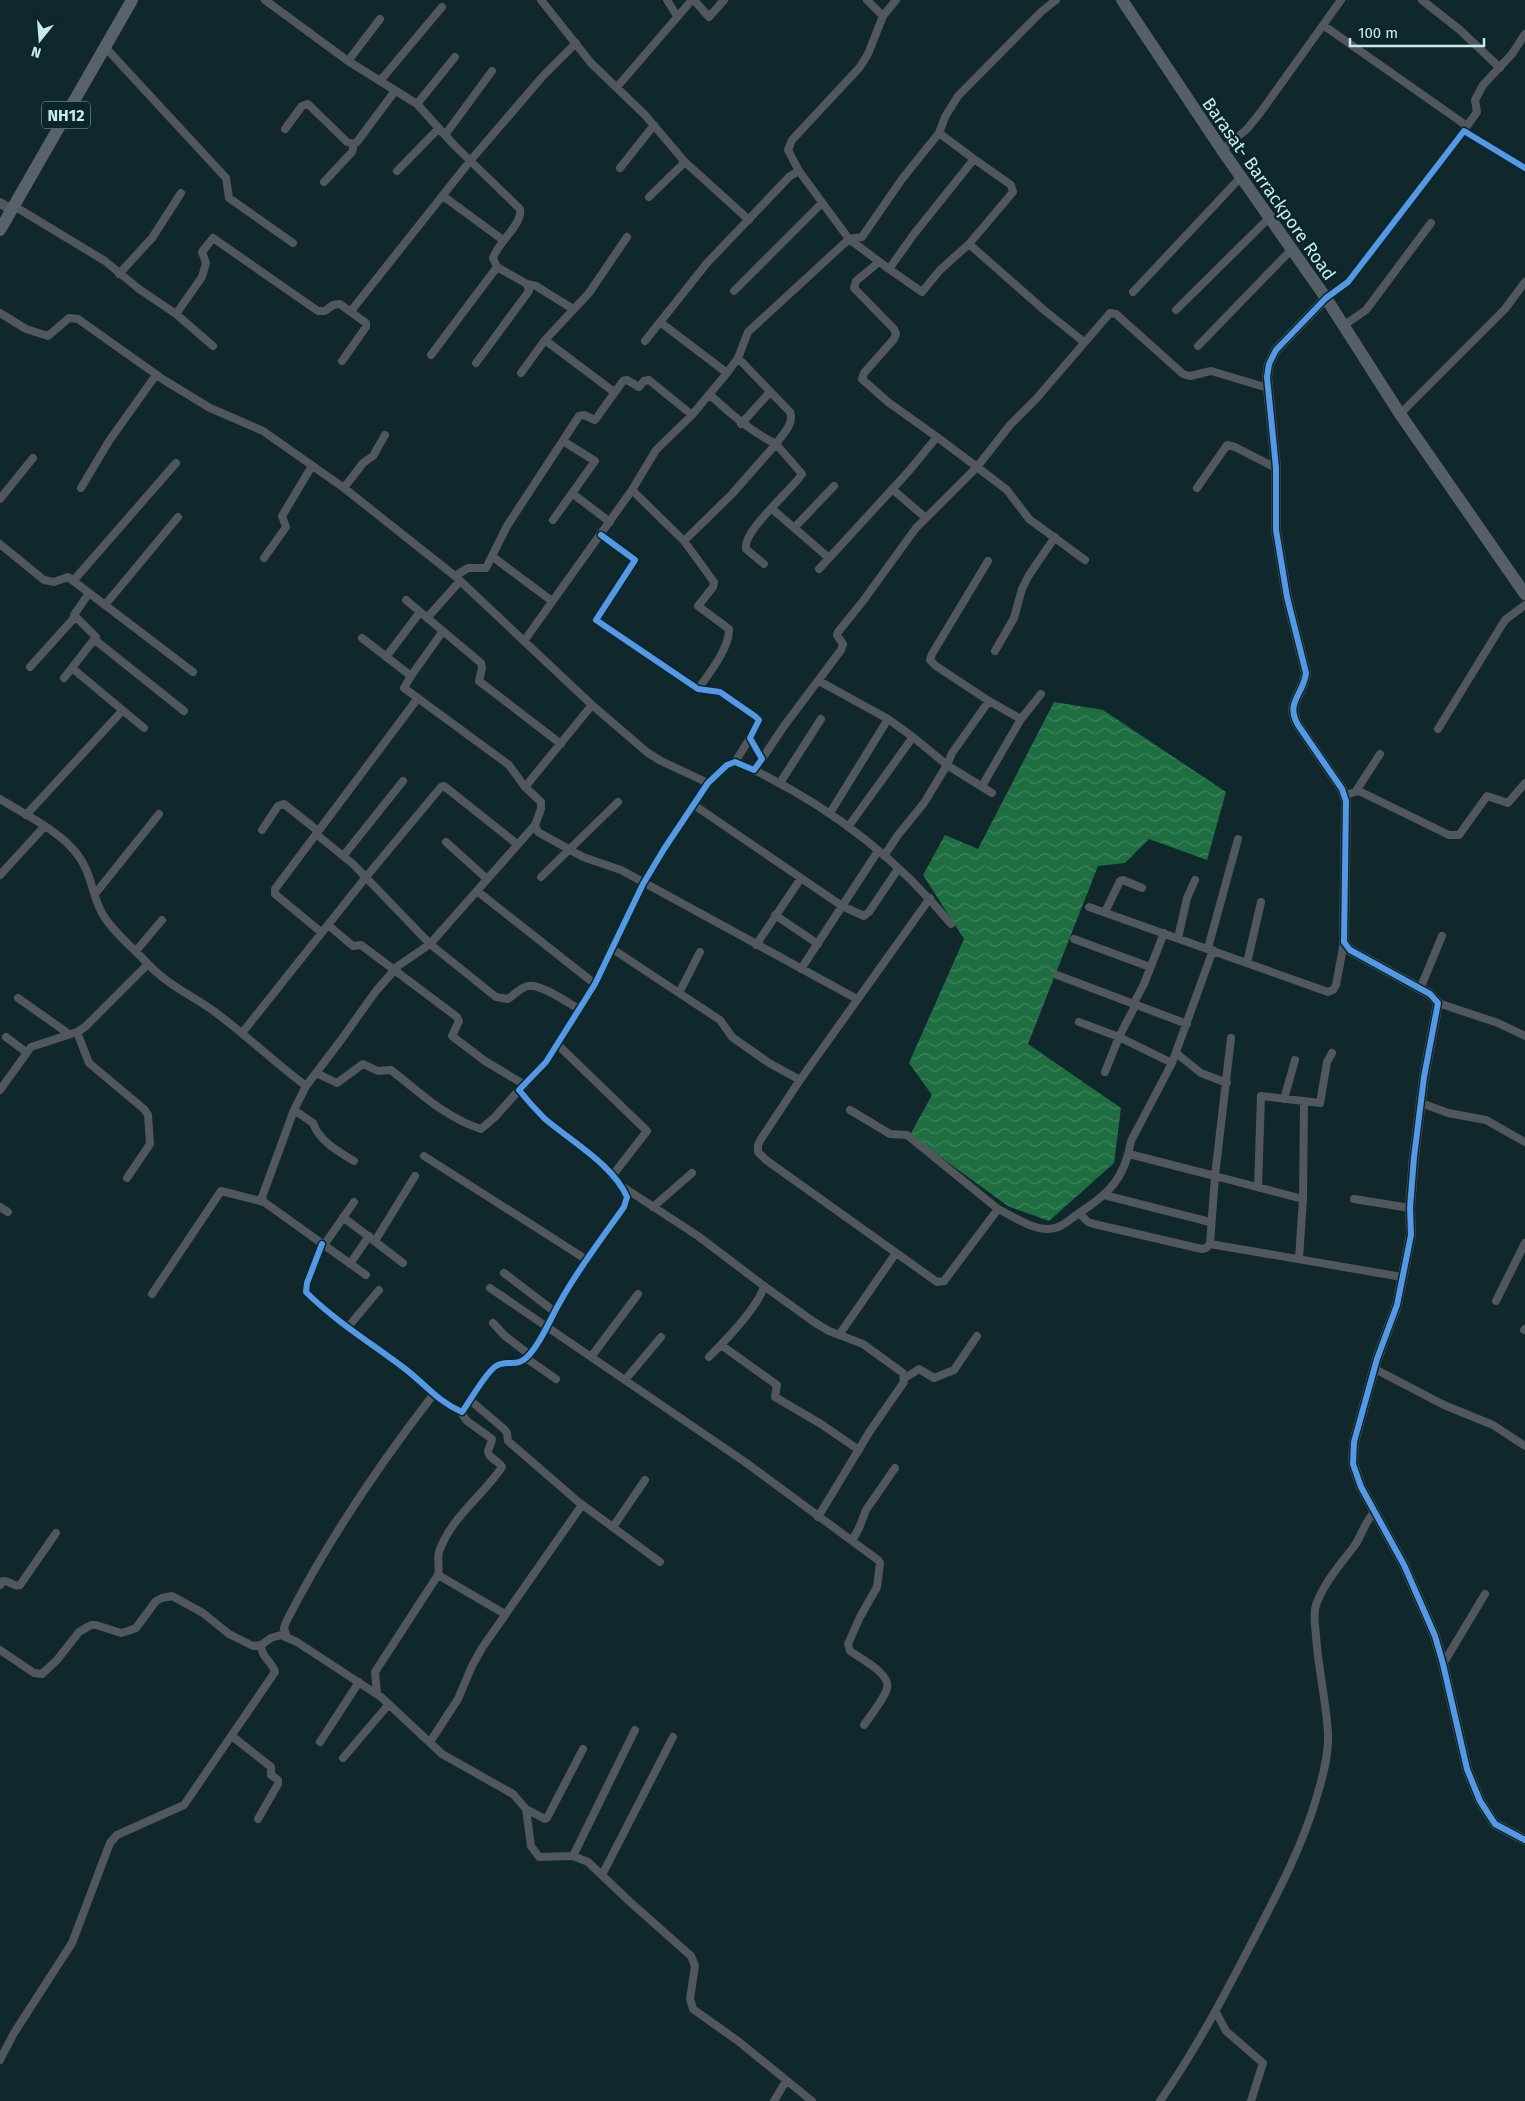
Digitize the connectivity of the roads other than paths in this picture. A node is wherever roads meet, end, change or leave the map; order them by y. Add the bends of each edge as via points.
1 (132, 0) edge
2 (265, 0) edge
3 (540, 0) edge
4 (667, 0) edge
5 (693, 0) edge
6 (724, 0) edge
7 (867, 0) edge
8 (896, 0) edge
9 (1056, 0) edge
10 (1122, 0) edge
11 (1341, 0) edge
12 (1422, 0) edge
13 (442, 8) dead end
14 (677, 16) junction
15 (883, 16) junction
16 (380, 19) dead end
17 (1323, 25) junction
18 (1525, 34) edge
19 (576, 43) junction
20 (104, 46) junction
21 (455, 57) dead end
22 (348, 61) junction
23 (1500, 68) junction
24 (492, 71) dead end
25 (380, 81) junction
26 (617, 87) junction
27 (395, 91) junction
28 (417, 104) junction
29 (654, 125) junction
30 (439, 128) junction
31 (1465, 128) junction
32 (285, 129) dead end
33 (939, 133) junction
34 (445, 135) junction
35 (354, 144) junction
36 (1222, 150) junction
37 (974, 159) junction
38 (470, 161) junction
39 (685, 162) junction
40 (620, 168) dead end
41 (1525, 168) edge
42 (397, 171) dead end
43 (799, 171) junction
44 (1241, 177) junction
45 (324, 182) dead end
46 (181, 192) dead end
47 (443, 196) junction
48 (650, 197) dead end
49 (0, 203) edge
50 (822, 203) junction
51 (13, 208) junction
52 (1269, 218) junction
53 (748, 220) junction
54 (1431, 223) dead end
55 (0, 230) edge
56 (627, 237) dead end
57 (849, 239) junction
58 (503, 240) junction
59 (293, 244) dead end
60 (969, 244) junction
61 (1291, 250) junction
62 (879, 262) junction
63 (497, 267) junction
64 (888, 269) junction
65 (119, 274) junction
66 (1525, 282) edge
67 (527, 284) junction
68 (734, 291) dead end
69 (1133, 292) dead end
70 (1326, 298) junction
71 (573, 309) junction
72 (1176, 310) dead end
73 (351, 311) junction
74 (0, 314) edge
75 (176, 314) junction
76 (660, 322) junction
77 (1343, 326) junction
78 (545, 340) junction
79 (645, 340) dead end
80 (1084, 342) junction
81 (213, 346) dead end
82 (1198, 346) dead end
83 (431, 355) dead end
84 (738, 358) junction
85 (342, 361) dead end
86 (476, 363) dead end
87 (521, 373) dead end
88 (727, 373) junction
89 (156, 375) junction
90 (1268, 388) junction
91 (614, 392) junction
92 (770, 392) junction
93 (710, 395) junction
94 (1400, 414) junction
95 (692, 415) junction
96 (741, 424) junction
97 (385, 435) dead end
98 (937, 437) junction
99 (563, 441) junction
100 (776, 444) junction
101 (33, 458) dead end
102 (176, 463) dead end
103 (312, 466) junction
104 (977, 467) junction
105 (1276, 468) junction
106 (834, 486) dead end
107 (81, 488) dead end
108 (344, 488) junction
109 (1197, 488) dead end
110 (632, 490) junction
111 (892, 490) junction
112 (573, 494) junction
113 (0, 499) edge
114 (771, 508) junction
115 (178, 517) dead end
116 (926, 518) junction
117 (553, 520) dead end
118 (610, 522) junction
119 (794, 528) junction
120 (601, 535) junction
121 (1056, 537) junction
122 (684, 541) junction
123 (0, 544) edge
124 (493, 557) junction
125 (264, 558) dead end
126 (829, 558) junction
127 (1086, 560) dead end
128 (988, 561) dead end
129 (764, 564) dead end
130 (819, 569) dead end
131 (458, 579) junction
132 (74, 580) junction
133 (89, 593) junction
134 (1525, 594) edge
135 (406, 600) dead end
136 (552, 601) junction
137 (106, 605) junction
138 (1525, 605) edge
139 (420, 612) junction
140 (75, 617) junction
141 (427, 618) junction
142 (443, 632) junction
143 (362, 638) dead end
144 (94, 640) junction
145 (524, 641) junction
146 (995, 650) dead end
147 (386, 658) junction
148 (30, 667) dead end
149 (72, 668) junction
150 (193, 672) dead end
151 (411, 676) junction
152 (64, 678) dead end
153 (819, 681) junction
154 (698, 689) junction
155 (1041, 694) dead end
156 (418, 698) junction
157 (989, 701) junction
158 (592, 705) junction
159 (122, 710) junction
160 (184, 711) dead end
161 (821, 719) dead end
162 (888, 719) junction
163 (1021, 719) junction
164 (144, 728) dead end
165 (1438, 729) dead end
166 (913, 737) junction
167 (750, 738) junction
168 (561, 744) junction
169 (1380, 754) dead end
170 (762, 759) junction
171 (735, 762) junction
172 (947, 765) junction
173 (754, 770) junction
174 (403, 781) dead end
175 (708, 783) junction
176 (780, 783) junction
177 (1525, 783) edge
178 (982, 786) junction
179 (525, 787) junction
180 (1356, 791) junction
181 (992, 793) dead end
182 (1345, 795) junction
183 (0, 799) edge
184 (618, 802) dead end
185 (694, 805) junction
186 (830, 813) junction
187 (159, 814) dead end
188 (26, 815) junction
189 (535, 825) junction
190 (44, 827) junction
191 (848, 827) junction
192 (262, 830) dead end
193 (317, 832) junction
194 (1238, 839) dead end
195 (446, 842) dead end
196 (517, 844) junction
197 (572, 849) junction
198 (881, 854) junction
199 (344, 856) junction
200 (898, 869) junction
201 (0, 874) edge
202 (366, 877) junction
203 (541, 877) dead end
204 (801, 878) junction
205 (487, 879) junction
206 (1195, 880) dead end
207 (642, 884) junction
208 (1142, 888) dead end
209 (477, 891) junction
210 (95, 894) junction
211 (930, 898) junction
212 (1261, 902) dead end
213 (842, 906) junction
214 (1090, 907) dead end
215 (1105, 912) junction
216 (776, 916) junction
217 (162, 920) dead end
218 (951, 924) dead end
219 (328, 925) junction
220 (322, 932) junction
221 (1164, 933) junction
222 (1442, 936) dead end
223 (1178, 938) junction
224 (1074, 939) dead end
225 (1344, 942) junction
226 (430, 944) junction
227 (818, 944) junction
228 (756, 945) junction
229 (611, 948) junction
230 (1211, 949) junction
231 (136, 951) junction
232 (700, 952) dead end
233 (1247, 963) junction
234 (148, 964) junction
235 (1150, 967) junction
236 (801, 969) junction
237 (394, 971) junction
238 (1057, 975) dead end
239 (595, 984) junction
240 (1420, 988) junction
241 (678, 993) junction
242 (18, 998) dead end
243 (857, 999) junction
244 (1438, 1003) junction
245 (1135, 1004) junction
246 (579, 1009) junction
247 (1079, 1022) dead end
248 (1187, 1024) junction
249 (73, 1033) junction
250 (242, 1033) junction
251 (1525, 1036) edge
252 (6, 1037) dead end
253 (1119, 1037) junction
254 (1231, 1038) dead end
255 (557, 1044) junction
256 (26, 1052) junction
257 (1176, 1053) junction
258 (1332, 1053) dead end
259 (1295, 1060) dead end
260 (1172, 1062) junction
261 (316, 1072) junction
262 (1105, 1072) dead end
263 (800, 1080) junction
264 (1227, 1083) junction
265 (306, 1086) junction
266 (522, 1087) junction
267 (0, 1090) edge
268 (1284, 1099) junction
269 (1304, 1102) junction
270 (1421, 1103) junction
271 (294, 1110) junction
272 (850, 1110) dead end
273 (1525, 1142) edge
274 (1129, 1154) junction
275 (424, 1156) dead end
276 (354, 1161) dead end
277 (692, 1173) dead end
278 (415, 1176) dead end
279 (612, 1176) junction
280 (1215, 1176) junction
281 (127, 1178) dead end
282 (623, 1187) junction
283 (1258, 1187) junction
284 (1104, 1195) junction
285 (1303, 1199) junction
286 (1354, 1199) dead end
287 (264, 1202) junction
288 (354, 1202) dead end
289 (0, 1207) edge
290 (653, 1207) junction
291 (1410, 1208) junction
292 (998, 1209) junction
293 (8, 1212) dead end
294 (1079, 1213) junction
295 (343, 1217) junction
296 (1210, 1222) junction
297 (372, 1239) junction
298 (323, 1244) junction
299 (1210, 1244) junction
300 (1524, 1248) edge
301 (896, 1253) junction
302 (1299, 1259) junction
303 (587, 1260) junction
304 (403, 1262) dead end
305 (350, 1264) junction
306 (504, 1273) dead end
307 (366, 1275) dead end
308 (1402, 1277) junction
309 (764, 1286) junction
310 (490, 1288) dead end
311 (378, 1290) dead end
312 (152, 1294) dead end
313 (638, 1294) dead end
314 (1496, 1301) dead end
315 (555, 1312) junction
316 (492, 1323) dead end
317 (348, 1327) junction
318 (548, 1328) junction
319 (839, 1335) junction
320 (661, 1336) dead end
321 (977, 1336) dead end
322 (721, 1345) junction
323 (528, 1356) junction
324 (591, 1357) junction
325 (709, 1357) dead end
326 (1375, 1369) junction
327 (905, 1378) junction
328 (556, 1379) dead end
329 (625, 1380) junction
330 (433, 1395) junction
331 (470, 1400) junction
332 (460, 1411) junction
333 (1525, 1446) edge
334 (859, 1450) junction
335 (895, 1468) dead end
336 (645, 1480) dead end
337 (580, 1503) junction
338 (1374, 1513) junction
339 (818, 1517) junction
340 (613, 1527) junction
341 (56, 1533) dead end
342 (852, 1541) junction
343 (660, 1562) dead end
344 (438, 1575) junction
345 (0, 1585) edge
346 (1485, 1594) dead end
347 (505, 1614) junction
348 (287, 1638) junction
349 (261, 1645) junction
350 (0, 1650) edge
351 (1443, 1664) junction
352 (359, 1682) junction
353 (377, 1694) junction
354 (389, 1704) junction
355 (864, 1725) dead end
356 (635, 1730) dead end
357 (232, 1736) junction
358 (673, 1737) dead end
359 (320, 1742) dead end
360 (430, 1742) junction
361 (583, 1749) dead end
362 (343, 1758) dead end
363 (526, 1809) junction
364 (258, 1819) dead end
365 (1525, 1840) edge
366 (573, 1856) junction
367 (602, 1874) junction
368 (1216, 2012) junction
369 (0, 2060) edge
370 (786, 2081) junction
371 (774, 2101) edge
372 (812, 2101) edge
373 (1160, 2101) edge
374 (1251, 2101) edge

1 - 20 highway, NH12
2 - 22 street
3 - 19 street
4 - 14 street
5 - 6 street via 709,17
5 - 14 street
7 - 15 street
8 - 15 street
9 - 33 street via 958,96
10 - 36 main road, Barasat- Barrackpore Road
11 - 17 street
12 - 23 street
13 - 25 street
14 - 26 street
15 - 43 street via 860,67 792,140 788,150
16 - 22 street
17 - 31 street
17 - 36 street via 1260,113
18 - 23 street
19 - 26 street via 591,63
19 - 38 street
20 - 51 highway, NH12
20 - 59 street via 226,178 229,198
21 - 28 street
22 - 25 street
23 - 31 street via 1475,100 1477,112
24 - 34 street
25 - 27 street
26 - 29 street
27 - 28 street
27 - 35 street
28 - 30 street
29 - 39 street
29 - 40 street
30 - 34 street
30 - 42 street
31 - 41 street
31 - 70 street via 1348,282
32 - 35 street via 302,106 308,104 347,142
33 - 37 street
33 - 57 street via 862,237
34 - 38 street
35 - 45 street via 352,152
36 - 44 main road, Barasat- Barrackpore Road
37 - 60 street via 1011,185 1013,192
37 - 64 street
38 - 47 street
38 - 58 street via 520,209 520,219
39 - 48 street
39 - 53 street
43 - 50 street
43 - 53 street via 790,176
44 - 52 main road, Barasat- Barrackpore Road
44 - 69 street
46 - 65 street via 152,238
47 - 58 street
47 - 73 street
49 - 51 street
50 - 57 street
50 - 68 street
51 - 55 highway, NH12
51 - 65 street via 105,261
52 - 61 main road, Barasat- Barrackpore Road
52 - 72 street
53 - 76 street via 707,262
54 - 77 street via 1366,310
56 - 71 street via 589,293
57 - 62 street
57 - 84 street via 748,332
58 - 63 street via 493,258
60 - 64 street via 940,270 922,292
60 - 80 street
61 - 70 main road, Barasat- Barrackpore Road
61 - 82 street
62 - 64 street
62 - 98 street via 856,281 854,288 896,334 862,379
63 - 67 street
63 - 83 street
65 - 75 street
66 - 94 street via 1504,308
67 - 71 street via 536,286
67 - 86 street via 528,295
70 - 77 main road, Barasat- Barrackpore Road
70 - 90 street via 1276,350 1269,364
71 - 78 street
73 - 75 street via 340,304 318,311 213,238 202,252 206,264 202,277
73 - 85 street via 366,322 366,327
74 - 89 street via 26,329 48,336 68,318 78,319
75 - 81 street
76 - 79 street
76 - 88 street
77 - 94 main road, Barasat- Barrackpore Road
78 - 87 street
78 - 91 street
80 - 90 street via 1113,313 1183,374 1190,376 1211,371
80 - 104 street
84 - 88 street
84 - 92 street
88 - 93 street
89 - 103 street via 210,408 263,432
89 - 107 street via 109,441
90 - 105 street
91 - 95 street via 624,380 638,387 649,380
91 - 99 street via 594,420 579,416
92 - 96 street
92 - 100 street via 792,416
93 - 95 street
93 - 96 street
94 - 134 main road, Barasat- Barrackpore Road
95 - 110 street via 656,450
96 - 100 street
97 - 108 street via 373,456 363,463
98 - 104 street
98 - 111 street
99 - 112 street via 595,460
99 - 124 street via 503,534
100 - 114 street via 802,474
100 - 122 street
101 - 113 street
102 - 132 street
103 - 108 street
103 - 125 street via 282,516 286,527
104 - 116 street
104 - 121 street via 1007,490 1029,519
105 - 109 street via 1235,446 1226,445
105 - 182 street via 1276,530 1287,597 1306,673 1305,684 1293,703 1293,714
106 - 119 street
108 - 131 street
110 - 118 street
110 - 122 street
111 - 116 street
111 - 126 street
112 - 117 street
112 - 118 street
114 - 119 street
114 - 129 street via 744,547
115 - 137 street
116 - 153 street via 838,632 843,647
118 - 120 street
119 - 126 street
120 - 136 street
120 - 154 street via 635,560 596,620
121 - 127 street
121 - 146 street via 1029,575 1014,618
122 - 154 street via 714,582 698,606 729,629 727,643
123 - 132 street via 44,580 54,582 65,577
124 - 131 street via 486,568 468,568
124 - 136 street
126 - 130 street
128 - 157 street via 930,660
131 - 141 street
131 - 145 street
132 - 133 street
133 - 137 street
133 - 140 street via 75,611
135 - 139 street
136 - 145 street
137 - 150 street
138 - 165 street via 1505,620
139 - 141 street
139 - 147 street
140 - 144 street via 95,635
140 - 148 street
141 - 142 street
142 - 151 street
142 - 168 street via 482,665 479,681
143 - 147 street
144 - 149 street
144 - 160 street
145 - 158 street
147 - 151 street
149 - 152 street
149 - 159 street
151 - 156 street via 404,688
153 - 162 street
153 - 170 street
154 - 167 street via 720,692 756,717 758,724
155 - 163 street
156 - 179 street via 509,765
156 - 193 street
157 - 163 street
157 - 172 street
158 - 168 street
158 - 175 street via 655,758
159 - 164 street
159 - 188 street
161 - 176 street
162 - 166 street
162 - 186 street
163 - 178 street
166 - 172 street
166 - 191 street
167 - 170 street
167 - 171 street
168 - 179 street
169 - 180 street
170 - 173 street
171 - 173 street
171 - 175 street via 727,765
172 - 178 street
172 - 198 street via 924,803
173 - 176 street
174 - 199 street
175 - 185 street
176 - 186 street
177 - 180 street via 1508,803 1487,796 1456,836
178 - 181 street
179 - 189 street via 542,805
180 - 182 street
182 - 225 street
183 - 188 street
184 - 197 street
185 - 204 street
185 - 207 street
186 - 191 street
187 - 210 street
188 - 190 street
189 - 196 street
189 - 197 street via 538,832
190 - 201 street
190 - 210 street via 76,852 89,873
191 - 198 street
192 - 193 street via 278,806 284,804
193 - 199 street
193 - 220 street via 274,889
194 - 230 street
195 - 205 street
196 - 202 street via 442,786
196 - 205 street
197 - 203 street
197 - 207 street via 583,857 621,870
198 - 200 street
198 - 213 street
199 - 202 street
200 - 211 street
200 - 213 street via 864,916
202 - 219 street
202 - 226 street
204 - 213 street
204 - 216 street
205 - 209 street
206 - 223 street via 1187,898
207 - 228 street
207 - 229 street
208 - 215 street via 1120,881
209 - 226 street
209 - 239 street
210 - 231 street via 105,918
211 - 218 street
211 - 243 street
212 - 233 street
213 - 227 street
214 - 215 street
215 - 221 street
216 - 227 street
216 - 228 street
217 - 231 street
219 - 220 street
219 - 237 street via 353,946 361,945
220 - 250 street
221 - 223 street
221 - 235 street
222 - 240 street
223 - 230 street
224 - 235 street
225 - 233 street via 1336,985 1328,992
225 - 240 street via 1350,950
226 - 237 street
226 - 246 street via 496,997 508,999 532,985
227 - 236 street
228 - 236 street
229 - 239 street
229 - 241 street
230 - 233 street
230 - 248 street
231 - 234 street
232 - 241 street
234 - 249 street via 85,1027
234 - 250 street
235 - 245 street
236 - 243 street
237 - 261 street
237 - 266 street via 457,1017 459,1021 452,1036
238 - 245 street
239 - 246 street
240 - 244 street
241 - 263 street via 720,1020 732,1037
242 - 249 street
243 - 263 street
244 - 251 street via 1498,1023
244 - 270 street
245 - 248 street
245 - 253 street
246 - 255 street
247 - 253 street
248 - 257 street
249 - 256 street via 36,1044
249 - 281 street via 89,1063 148,1115 150,1144
250 - 265 street
252 - 256 street
253 - 260 street
253 - 262 street
254 - 264 street
255 - 266 street via 546,1062
255 - 279 street via 647,1131
256 - 267 street
257 - 260 street
257 - 264 street via 1201,1073
258 - 269 street via 1327,1062 1320,1103
259 - 268 street
260 - 274 street via 1131,1141
261 - 265 street
261 - 266 street via 337,1083 363,1064 378,1071 391,1070 465,1124 481,1129
263 - 301 street via 761,1138 758,1152
264 - 280 street
265 - 271 street
266 - 279 street via 545,1118 592,1155
268 - 269 street
268 - 283 street via 1261,1096
269 - 285 street
270 - 273 street via 1448,1113 1486,1120
270 - 291 street
271 - 276 street via 313,1123 324,1140
271 - 287 street via 262,1194
272 - 292 street via 890,1134 907,1135
274 - 280 street
274 - 284 street via 1121,1177
275 - 303 street
277 - 290 street
278 - 297 street
279 - 282 street
280 - 283 street
280 - 296 street
282 - 290 street
282 - 303 street via 627,1197 624,1207
283 - 285 street
284 - 294 street
284 - 296 street
285 - 302 street
286 - 291 street
287 - 298 street
287 - 312 street via 221,1191
288 - 295 street
289 - 293 street
290 - 309 street
291 - 308 street via 1411,1235
292 - 294 street via 1047,1229 1063,1225
292 - 301 street via 941,1283
294 - 299 street via 1094,1224 1202,1249
295 - 297 street
295 - 298 street
296 - 299 street
297 - 304 street
297 - 305 street
298 - 305 street
298 - 317 street via 306,1292
299 - 302 street
300 - 314 street
301 - 319 street
302 - 308 street
303 - 315 street
305 - 307 street
306 - 315 street
308 - 326 street via 1397,1305
309 - 319 street via 814,1322
309 - 322 street via 742,1321
310 - 318 street
311 - 317 street
313 - 324 street
315 - 318 street
316 - 323 street
317 - 330 street via 406,1369
318 - 323 street
318 - 324 street
319 - 327 street via 863,1344 903,1373
320 - 329 street
321 - 327 street via 952,1371 934,1378 919,1369
322 - 325 street
322 - 334 street via 777,1385 775,1397
323 - 328 street
323 - 331 street via 513,1364 504,1362 495,1366
324 - 329 street
326 - 333 street via 1444,1405 1493,1424
326 - 338 street via 1354,1442 1353,1464
327 - 334 street
329 - 339 street via 745,1462
330 - 332 street
330 - 348 street via 345,1520 286,1622
331 - 332 street
331 - 337 street via 504,1428 508,1441
332 - 344 street via 467,1421 492,1438 488,1452 502,1467 446,1535 438,1555
334 - 339 street
335 - 342 street via 864,1513
336 - 340 street
337 - 340 street
337 - 347 street via 581,1508
338 - 351 street via 1404,1565 1435,1636
338 - 368 street via 1359,1539 1333,1572 1316,1607 1317,1660 1328,1732 1328,1750 1318,1794 1296,1855
339 - 342 street
340 - 343 street
341 - 345 street via 20,1585 15,1586 6,1580
342 - 355 street via 880,1563 877,1587 849,1639 848,1647 883,1674 888,1683
344 - 347 street
344 - 353 street via 375,1672
346 - 351 street
347 - 360 street via 482,1648 458,1699
348 - 349 street via 281,1635
348 - 352 street
349 - 350 street via 253,1646 229,1634 172,1596 156,1601 136,1628 128,1632 91,1625 79,1632 42,1674 34,1673
349 - 357 street via 262,1655 275,1672
351 - 365 street via 1467,1769 1480,1802 1495,1824
352 - 353 street
352 - 359 street
353 - 354 street
354 - 360 street
354 - 362 street
356 - 366 street
357 - 364 street via 271,1767 271,1775 278,1780
357 - 369 street via 184,1805 112,1839 72,1943
358 - 367 street
360 - 363 street via 442,1754 513,1794
361 - 363 street via 547,1818
363 - 366 street via 531,1846 536,1854 543,1859
366 - 367 street via 588,1862
367 - 370 street via 691,1956 695,1966 690,1999 693,2009
368 - 373 street
368 - 374 street via 1226,2031 1263,2063
370 - 371 street
370 - 372 street

